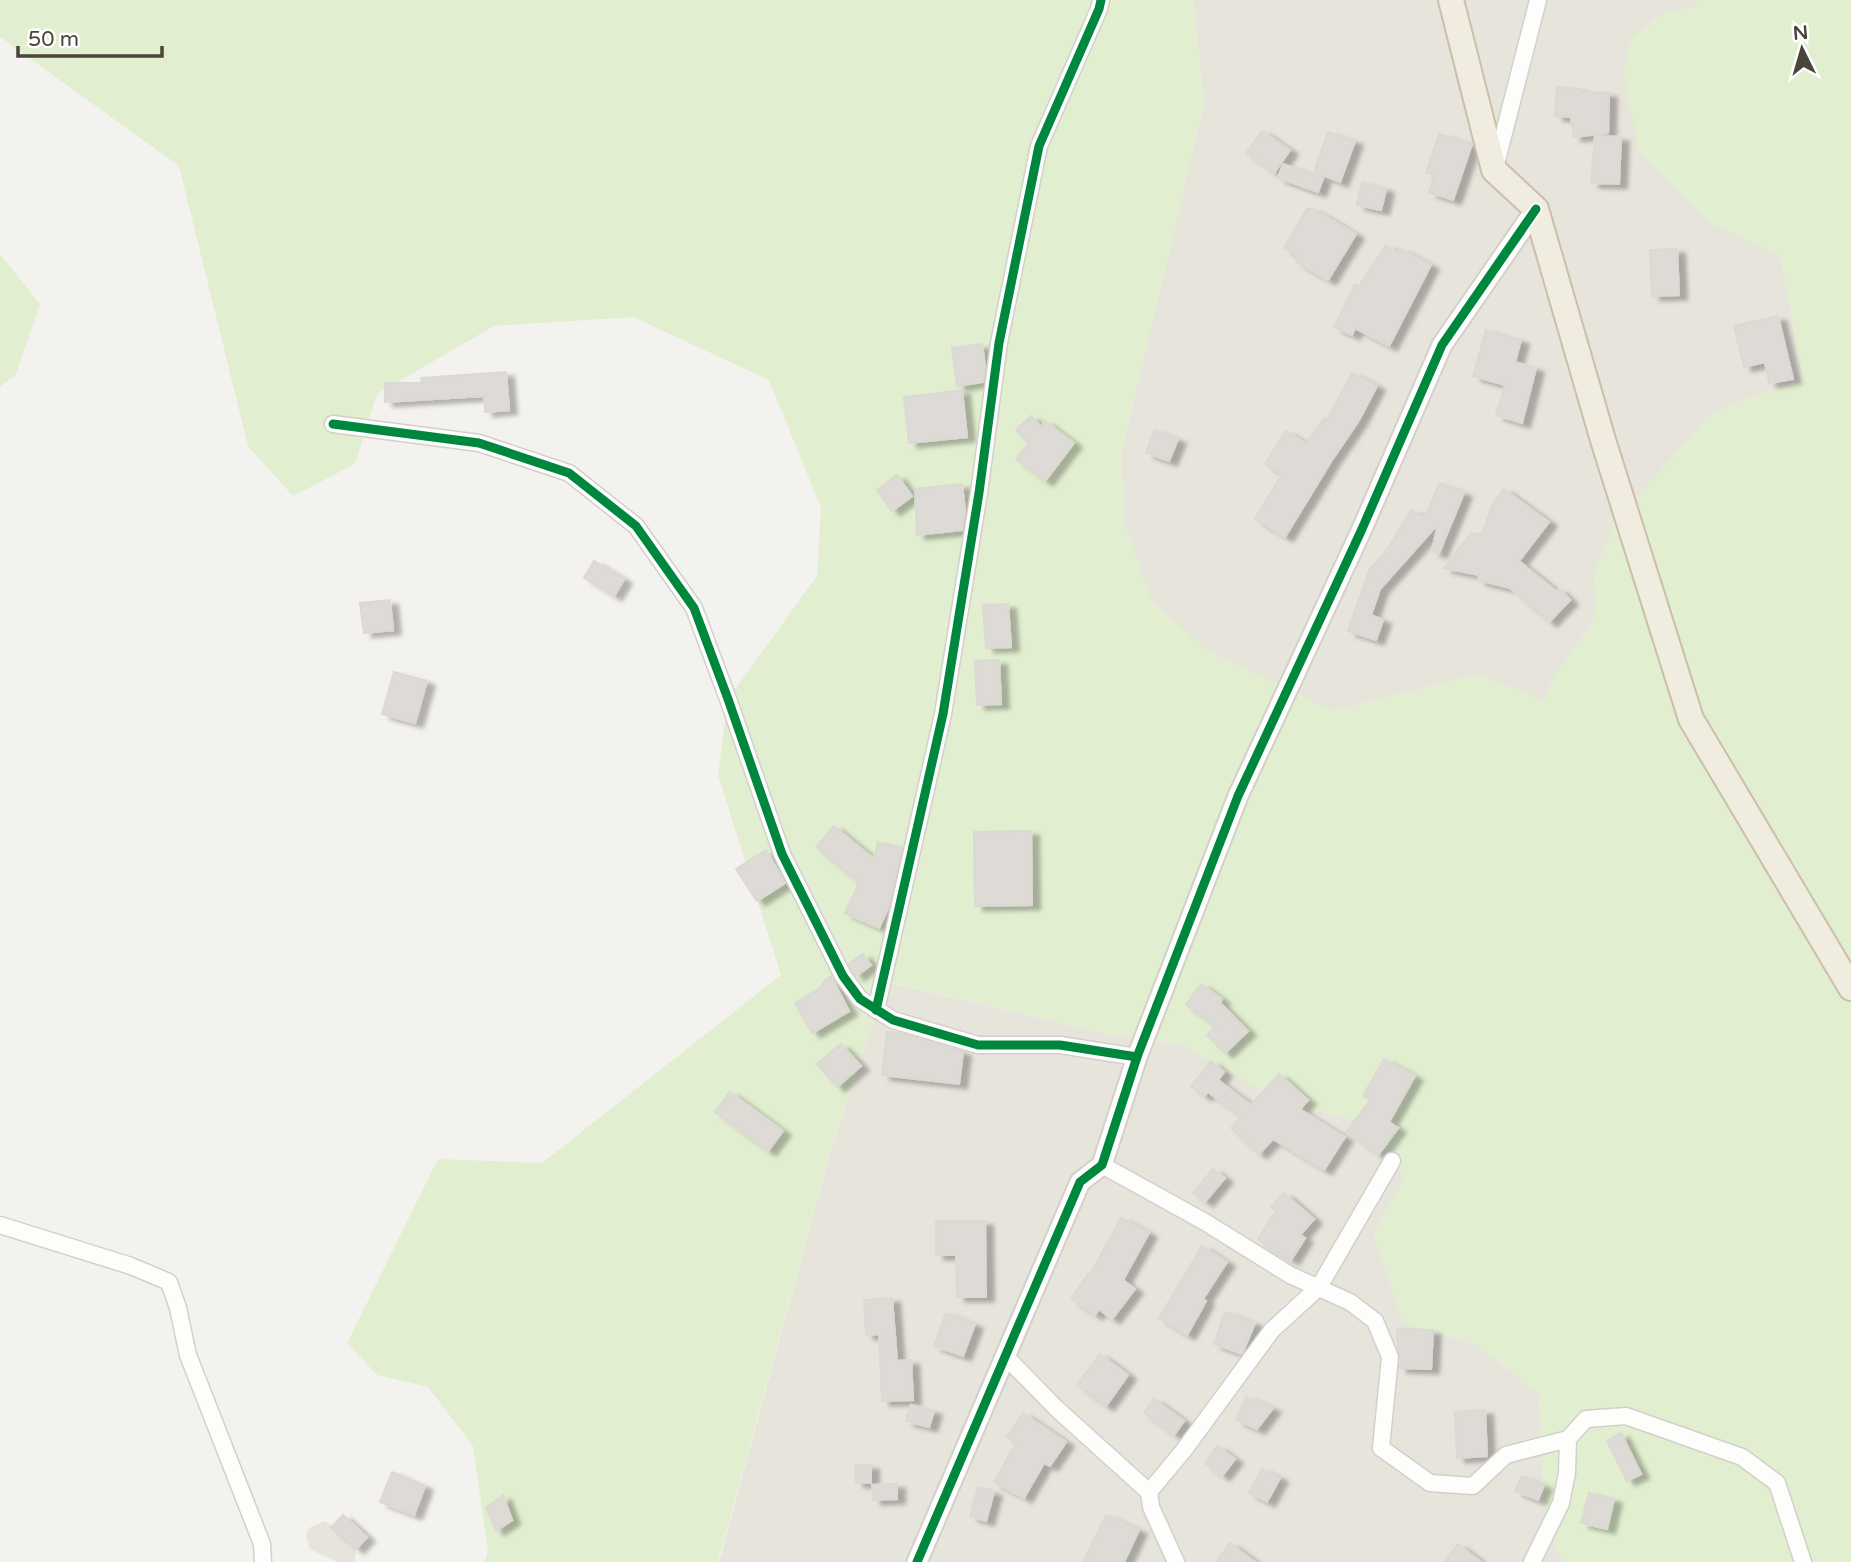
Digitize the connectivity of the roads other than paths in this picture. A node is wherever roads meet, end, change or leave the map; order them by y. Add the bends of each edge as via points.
1 (1101, 0) edge
2 (1451, 0) edge
3 (1538, 0) edge
4 (1494, 170) junction
5 (1536, 209) junction
6 (333, 424) dead end
7 (1851, 988) edge
8 (876, 1010) junction
9 (1137, 1057) junction
10 (1392, 1160) dead end
11 (1102, 1166) junction
12 (0, 1225) edge
13 (1319, 1287) junction
14 (1006, 1357) junction
15 (1568, 1439) junction
16 (1149, 1492) junction
17 (263, 1562) edge
18 (917, 1562) edge
19 (1175, 1562) edge
20 (1532, 1562) edge
21 (1803, 1562) edge

1 - 8 street via 1039,146 999,343 943,714
2 - 4 highway
3 - 4 street
4 - 5 highway
5 - 7 highway via 1692,719
5 - 9 street via 1442,345 1238,796
6 - 8 street via 479,443 569,473 636,526 694,608 782,854 843,975 860,999
8 - 9 street via 893,1020 978,1045 1060,1045
9 - 11 street
10 - 13 street
11 - 13 street via 1290,1275
11 - 14 street via 1080,1182
12 - 17 street via 169,1282 188,1355 262,1544
13 - 15 street via 1350,1301 1375,1321 1390,1357 1381,1448 1430,1483 1473,1486 1506,1455
13 - 16 street via 1272,1330
14 - 16 street
14 - 18 street
15 - 20 street via 1561,1503
15 - 21 street via 1586,1419 1626,1416 1742,1457 1777,1483
16 - 19 street

